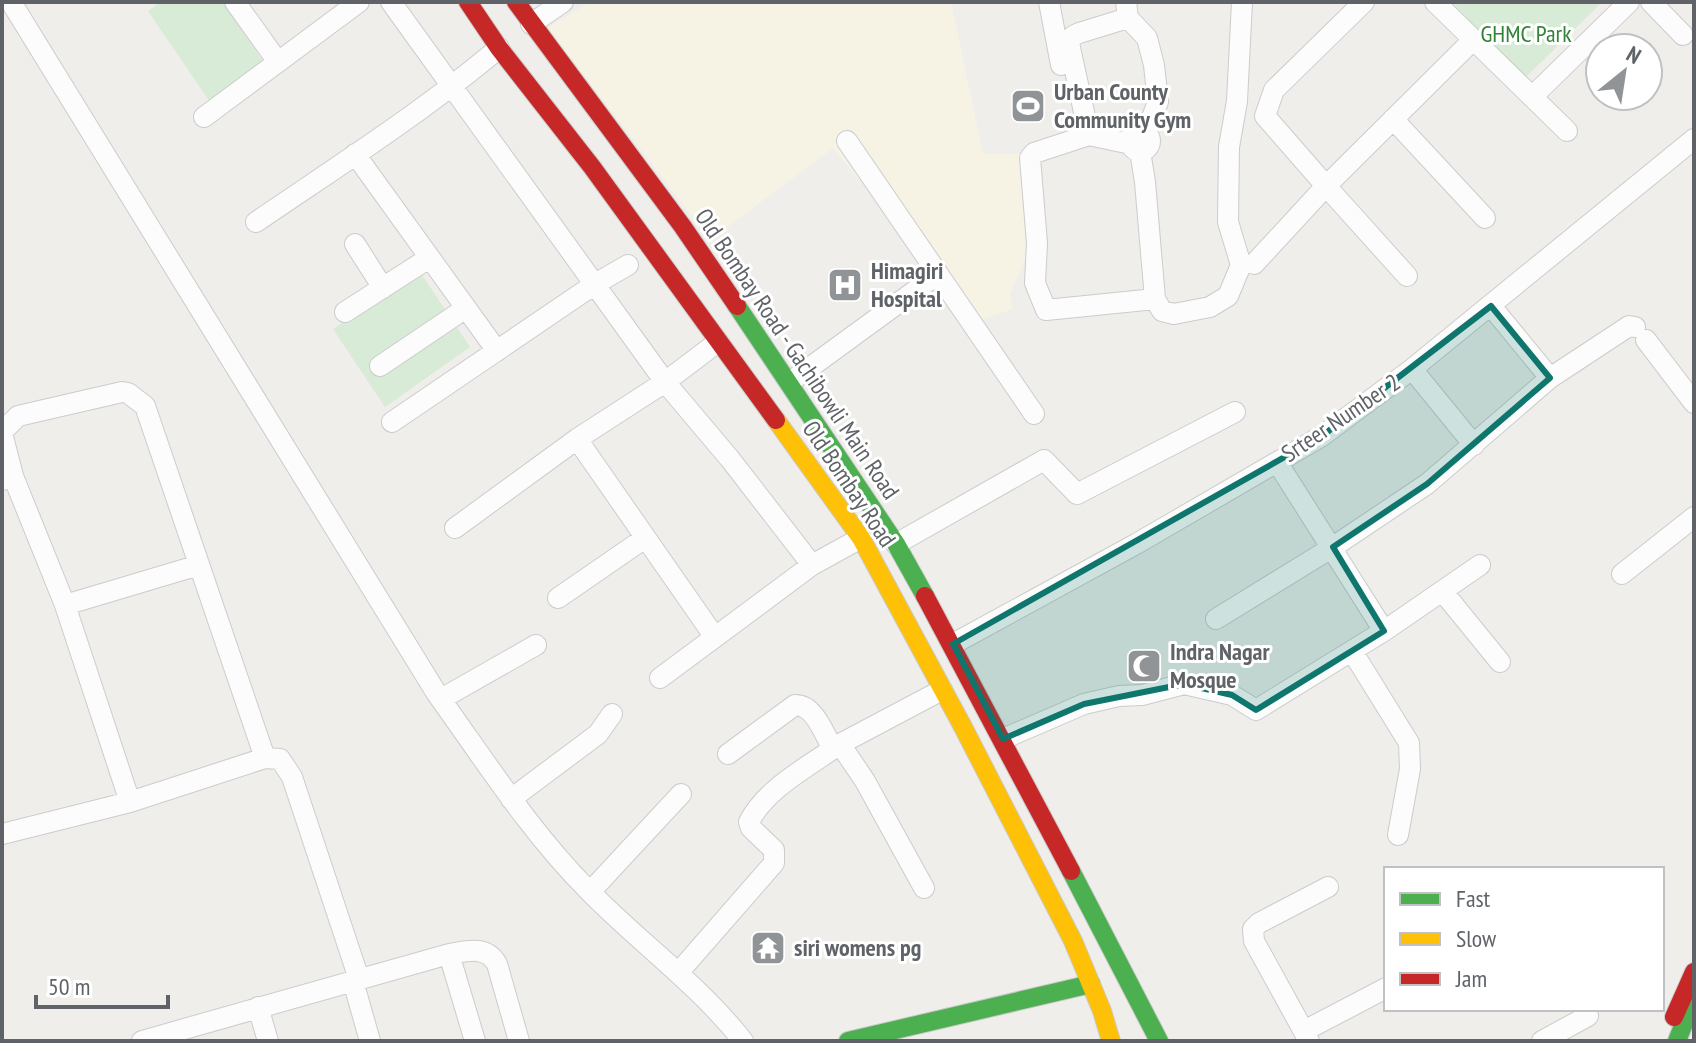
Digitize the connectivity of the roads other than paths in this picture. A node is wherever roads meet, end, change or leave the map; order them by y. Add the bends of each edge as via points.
1 (11, 2) edge
2 (235, 2) edge
3 (359, 2) edge
4 (391, 2) edge
5 (468, 2) edge
6 (516, 2) edge
7 (563, 2) edge
8 (1049, 2) edge
9 (1242, 2) edge
10 (1364, 2) edge
11 (1435, 2) edge
12 (1629, 2) edge
13 (1651, 2) edge
14 (1127, 10) edge
15 (531, 24) junction
16 (1683, 35) dead end
17 (1473, 40) junction
18 (499, 48) junction
19 (278, 62) junction
20 (452, 84) junction
21 (1064, 85) dead end
22 (1532, 97) junction
23 (204, 117) dead end
24 (1393, 119) junction
25 (1567, 131) dead end
26 (1089, 135) junction
27 (1694, 139) edge
28 (847, 141) dead end
29 (1139, 143) junction
30 (355, 154) junction
31 (1326, 186) junction
32 (1485, 218) dead end
33 (256, 222) dead end
34 (355, 244) dead end
35 (429, 258) junction
36 (1254, 264) dead end
37 (628, 265) dead end
38 (938, 274) junction
39 (1407, 276) dead end
40 (595, 284) junction
41 (383, 288) junction
42 (1155, 299) junction
43 (1491, 306) junction
44 (466, 308) junction
45 (345, 312) dead end
46 (718, 342) junction
47 (497, 351) junction
48 (380, 366) dead end
49 (1412, 369) junction
50 (1550, 378) junction
51 (665, 382) junction
52 (790, 382) junction
53 (1694, 403) edge
54 (1235, 412) dead end
55 (1034, 414) dead end
56 (392, 422) dead end
57 (2, 432) edge
58 (577, 439) junction
59 (1474, 445) junction
60 (1277, 462) junction
61 (8, 478) edge
62 (1694, 517) edge
63 (455, 528) dead end
64 (645, 538) junction
65 (861, 538) junction
66 (896, 544) junction
67 (1333, 547) junction
68 (199, 565) junction
69 (812, 565) junction
70 (1480, 565) dead end
71 (1622, 574) dead end
72 (1443, 592) junction
73 (558, 598) dead end
74 (65, 605) junction
75 (1216, 619) dead end
76 (1384, 631) junction
77 (714, 636) junction
78 (953, 644) junction
79 (536, 645) dead end
80 (1352, 651) junction
81 (1500, 662) dead end
82 (660, 678) dead end
83 (942, 690) junction
84 (441, 699) junction
85 (612, 714) dead end
86 (1003, 739) junction
87 (837, 747) junction
88 (728, 754) dead end
89 (265, 758) junction
90 (681, 794) dead end
91 (511, 799) junction
92 (130, 802) junction
93 (2, 834) edge
94 (1398, 835) dead end
95 (1328, 887) dead end
96 (924, 888) dead end
97 (590, 892) junction
98 (449, 954) junction
99 (1694, 972) edge
100 (678, 973) junction
101 (356, 980) junction
102 (1384, 989) edge
103 (1097, 998) junction
104 (1694, 998) edge
105 (258, 1007) junction
106 (1142, 1007) junction
107 (1011, 1010) junction
108 (1586, 1011) edge
109 (1307, 1036) edge
110 (170, 1037) edge
111 (142, 1041) edge
112 (268, 1041) edge
113 (370, 1041) edge
114 (475, 1041) edge
115 (519, 1041) edge
116 (743, 1041) edge
117 (848, 1041) edge
118 (913, 1041) edge
119 (1111, 1041) edge
120 (1123, 1041) edge
121 (1159, 1041) edge
122 (1176, 1041) edge
123 (1542, 1041) edge
124 (1665, 1041) edge
125 (1677, 1041) edge

1 - 84 street
2 - 19 street
3 - 19 street
4 - 20 street
5 - 18 main road, Old Bombay Road
6 - 15 main road, Old Bombay Road - Gachibowli Main Road
7 - 15 street
8 - 21 street
9 - 42 street via 1228,222 1241,265 1228,296 1210,307 1174,314 1162,311
10 - 31 street via 1274,90 1265,116
11 - 17 street
12 - 22 street
13 - 16 street
14 - 26 street via 1073,36 1069,43
14 - 29 street via 1147,38 1158,102
15 - 52 main road, Old Bombay Road - Gachibowli Main Road via 683,227
17 - 22 street
17 - 24 street
18 - 20 street
18 - 46 main road, Old Bombay Road
19 - 23 street
20 - 30 street
20 - 40 street
22 - 25 street
24 - 31 street
24 - 32 street
26 - 29 street
26 - 42 street via 1030,158 1035,283 1046,310
27 - 43 street, Srteer Number 2
28 - 38 street
29 - 42 street
30 - 33 street
30 - 35 street
31 - 36 street
31 - 39 street
34 - 41 street
35 - 41 street
35 - 44 street
37 - 40 street
38 - 52 street
38 - 55 street
40 - 47 street
40 - 51 street
41 - 45 street
43 - 49 street, Srteer Number 2
43 - 50 street
44 - 47 street
44 - 48 street
46 - 51 street
46 - 65 main road, Old Bombay Road
47 - 56 street
49 - 59 street
49 - 60 street, Srteer Number 2 via 1322,436
50 - 53 street via 1629,326 1641,333
50 - 59 street
51 - 58 street
51 - 69 street
52 - 66 main road, Old Bombay Road - Gachibowli Main Road
54 - 66 street via 1077,494 1044,460
57 - 61 street
57 - 68 street via 18,416 122,392 138,399 145,406
58 - 63 street
58 - 64 street
59 - 67 street via 1427,484
60 - 67 street
60 - 78 street, Srteer Number 2
61 - 74 street
62 - 71 street
64 - 73 street
64 - 77 street
65 - 69 street
65 - 83 main road, Old Bombay Road
66 - 78 main road, Old Bombay Road - Gachibowli Main Road
67 - 75 street
67 - 76 street
68 - 74 street
68 - 89 street
69 - 77 street
70 - 72 street
72 - 76 street
72 - 81 street
74 - 92 street
76 - 80 street
77 - 82 street
78 - 86 main road, Old Bombay Road - Gachibowli Main Road
79 - 84 street
80 - 86 street via 1256,710 1232,695 1184,684 1084,704
80 - 94 street via 1409,743 1410,769
83 - 87 street
83 - 103 main road, Old Bombay Road via 1073,941
84 - 91 street
85 - 91 street via 598,734
86 - 106 main road, Old Bombay Road - Gachibowli Main Road
87 - 88 street via 810,709 795,705
87 - 96 street via 865,781
87 - 100 street via 775,791 753,814 751,828 774,850 774,863
89 - 92 street
89 - 101 street via 280,759 292,777
90 - 97 street
91 - 97 street
92 - 93 street
95 - 109 street via 1253,929 1254,941
97 - 100 street
98 - 101 street
98 - 114 street
98 - 115 street via 477,949 493,958
99 - 124 main road
100 - 116 street
101 - 105 street
101 - 113 street
102 - 109 street
103 - 107 main road via 1071,996
103 - 119 main road, Old Bombay Road
103 - 120 main road
104 - 125 main road
105 - 110 street
105 - 112 street
106 - 121 main road, Old Bombay Road - Gachibowli Main Road
106 - 122 main road
107 - 117 main road
107 - 118 main road
108 - 123 street via 1588,1016
110 - 111 street

